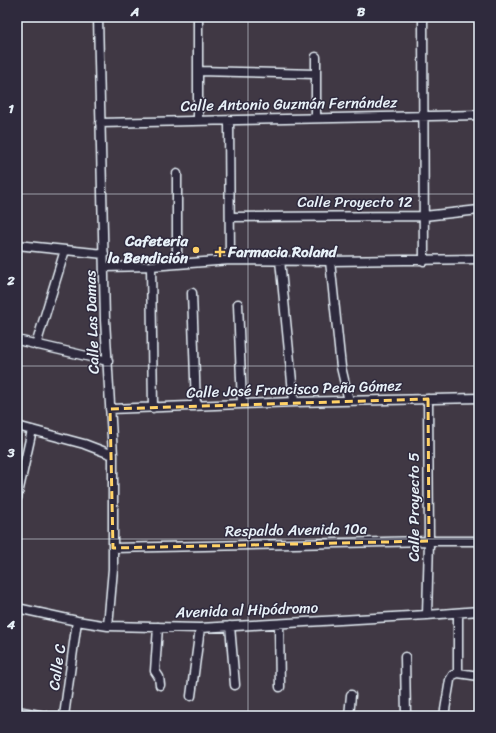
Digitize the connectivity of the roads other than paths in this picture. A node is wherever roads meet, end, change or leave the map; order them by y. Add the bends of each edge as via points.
1 (98, 17) edge
2 (198, 17) edge
3 (422, 17) edge
4 (316, 57) dead end
5 (198, 71) junction
6 (315, 74) junction
7 (479, 114) edge
8 (424, 115) junction
9 (316, 118) junction
10 (198, 120) junction
11 (229, 120) junction
12 (100, 123) junction
13 (177, 174) dead end
14 (479, 210) edge
15 (424, 216) junction
16 (230, 217) junction
17 (17, 245) edge
18 (65, 250) junction
19 (104, 254) junction
20 (479, 259) edge
21 (230, 260) junction
22 (280, 260) junction
23 (330, 261) junction
24 (424, 261) junction
25 (177, 263) junction
26 (151, 266) junction
27 (104, 267) junction
28 (192, 293) dead end
29 (238, 304) dead end
30 (17, 340) edge
31 (36, 344) junction
32 (108, 361) junction
33 (479, 398) edge
34 (428, 399) junction
35 (349, 401) junction
36 (294, 402) junction
37 (242, 404) junction
38 (196, 406) junction
39 (153, 408) junction
40 (110, 409) junction
41 (17, 426) edge
42 (32, 430) junction
43 (113, 455) junction
44 (17, 498) edge
45 (430, 541) junction
46 (479, 541) edge
47 (113, 548) junction
48 (17, 608) edge
49 (479, 611) edge
50 (458, 613) junction
51 (427, 615) junction
52 (77, 621) junction
53 (279, 624) junction
54 (108, 626) junction
55 (230, 626) junction
56 (158, 627) junction
57 (200, 628) junction
58 (405, 657) dead end
59 (455, 674) junction
60 (479, 676) edge
61 (160, 685) dead end
62 (235, 685) dead end
63 (280, 687) dead end
64 (351, 695) dead end
65 (191, 696) dead end
66 (17, 711) edge
67 (45, 716) edge
68 (64, 716) edge
69 (349, 716) edge
70 (406, 716) edge
71 (444, 716) edge

1 - 12 street, Calle Las Damas
2 - 5 street
3 - 8 street
4 - 6 street
5 - 6 street
5 - 10 street
6 - 9 street
7 - 8 street, Calle Antonio Guzmán Fernández
8 - 9 street, Calle Antonio Guzmán Fernández
8 - 15 street
9 - 11 street, Calle Antonio Guzmán Fernández
10 - 11 street, Calle Antonio Guzmán Fernández
10 - 12 street, Calle Antonio Guzmán Fernández
11 - 16 street
12 - 19 street, Calle Las Damas
13 - 25 street
14 - 15 street, Calle Proyecto 12
15 - 16 street, Calle Proyecto 12
15 - 24 street
16 - 21 street
17 - 18 street
18 - 19 street
18 - 31 street
19 - 27 street, Calle Las Damas
20 - 24 street
21 - 22 street
21 - 25 street
22 - 23 street
22 - 36 street
23 - 24 street
23 - 35 street via 342,367
25 - 26 street
26 - 27 street
26 - 39 street
27 - 32 street, Calle Las Damas
28 - 38 street
29 - 37 street
30 - 31 street
31 - 32 street
32 - 40 street, Calle Las Damas
33 - 34 street, Calle José Francisco Peña Gómez
34 - 35 street, Calle José Francisco Peña Gómez
34 - 45 street, Calle Proyecto 5
35 - 36 street, Calle José Francisco Peña Gómez
36 - 37 street, Calle José Francisco Peña Gómez
37 - 38 street, Calle José Francisco Peña Gómez
38 - 39 street, Calle José Francisco Peña Gómez
39 - 40 street, Calle José Francisco Peña Gómez
40 - 43 street, Calle Las Damas
41 - 42 street
42 - 43 street
42 - 44 street
43 - 47 street, Calle Las Damas
45 - 46 street, Respaldo Avenida 10a
45 - 47 street, Respaldo Avenida 10a
45 - 51 street, Calle Proyecto 5
47 - 54 street, Calle Las Damas
48 - 52 street, Avenida al Hipódromo
49 - 50 street, Avenida al Hipódromo
50 - 51 street, Avenida al Hipódromo
50 - 59 street
51 - 53 street, Avenida al Hipódromo
52 - 54 street, Avenida al Hipódromo
52 - 68 street, Calle C
53 - 55 street, Avenida al Hipódromo
53 - 63 street
54 - 56 street, Avenida al Hipódromo
55 - 57 street, Avenida al Hipódromo
55 - 62 street
56 - 57 street, Avenida al Hipódromo
56 - 61 street via 155,671
57 - 65 street
58 - 70 street
59 - 60 street
59 - 71 street via 450,680
64 - 69 street
66 - 67 street

